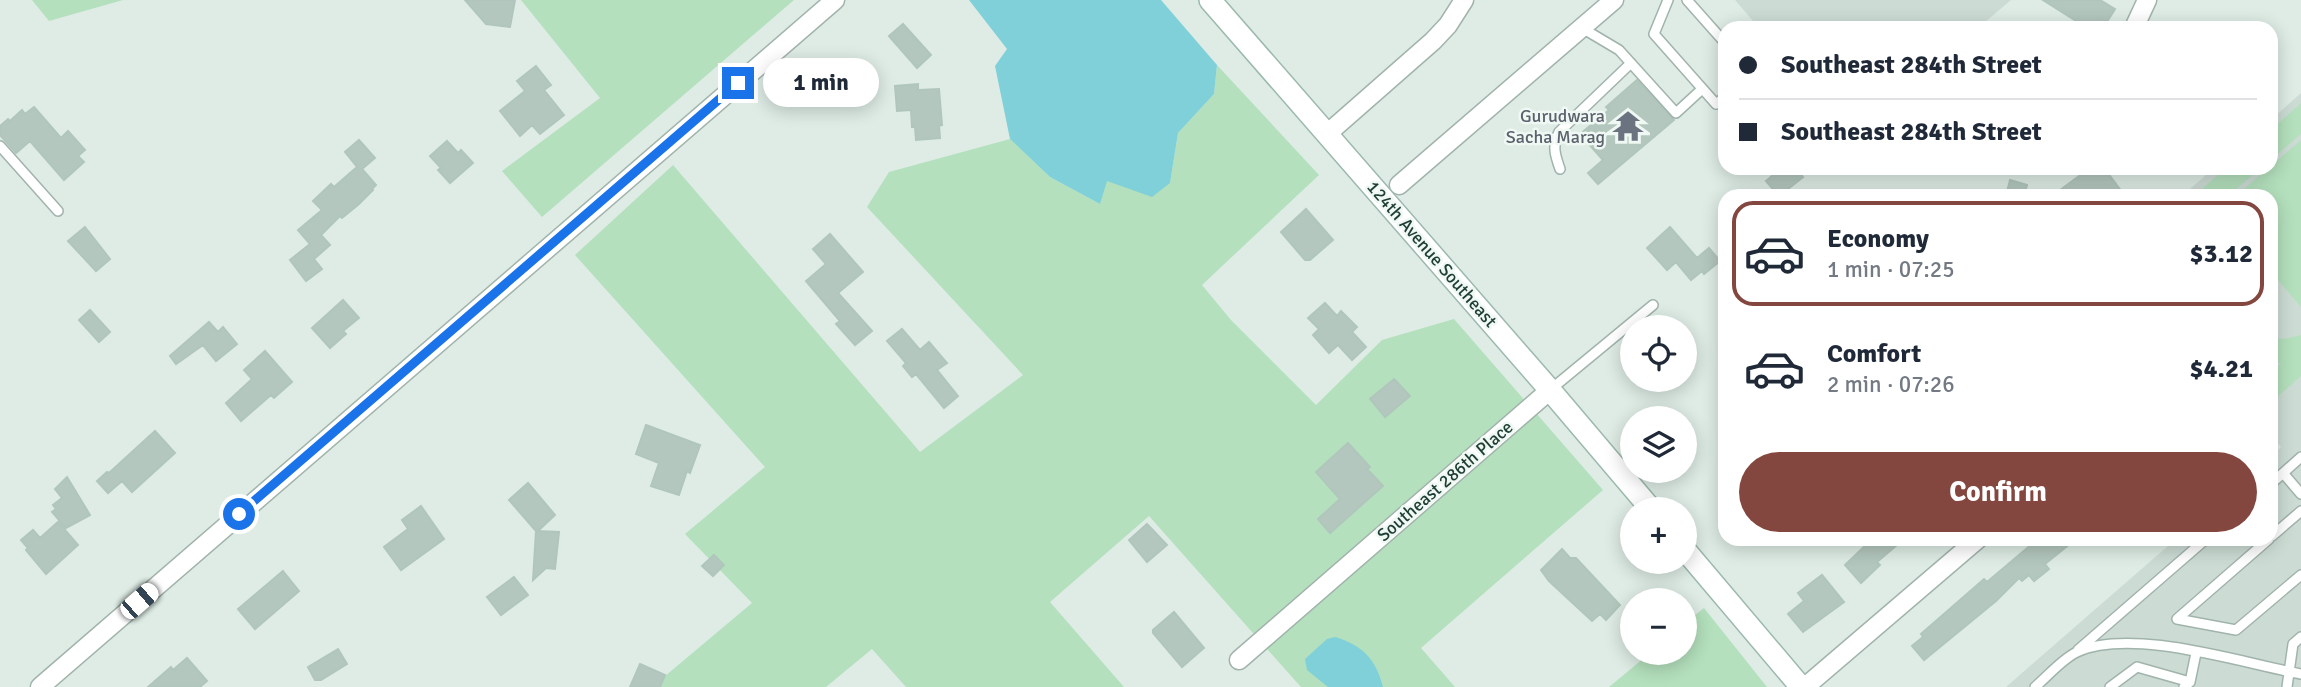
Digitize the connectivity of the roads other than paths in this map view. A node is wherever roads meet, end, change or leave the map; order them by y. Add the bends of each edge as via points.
1 (835, 0) edge
2 (1210, 0) edge
3 (1464, 0) edge
4 (1614, 0) edge
5 (1668, 0) edge
6 (1687, 0) edge
7 (2147, 0) edge
8 (2137, 21) edge
9 (1582, 28) junction
10 (1718, 35) edge
11 (1631, 62) junction
12 (1702, 90) junction
13 (1718, 102) edge
14 (1327, 134) junction
15 (0, 146) edge
16 (1560, 169) dead end
17 (1399, 185) dead end
18 (58, 211) dead end
19 (1653, 304) dead end
20 (1550, 390) junction
21 (2301, 457) edge
22 (2283, 473) junction
23 (2278, 478) edge
24 (2301, 494) edge
25 (1641, 497) edge
26 (2301, 511) edge
27 (2278, 531) edge
28 (1970, 546) edge
29 (2198, 546) edge
30 (2261, 546) edge
31 (1697, 564) edge
32 (2301, 575) edge
33 (2301, 638) edge
34 (2074, 653) junction
35 (2196, 653) junction
36 (1239, 660) dead end
37 (2290, 671) junction
38 (2301, 674) edge
39 (2187, 684) edge
40 (40, 687) edge
41 (1803, 687) edge
42 (2035, 687) edge
43 (2110, 687) edge
44 (2287, 687) edge

1 - 40 street
2 - 14 street, 124th Avenue Southeast
3 - 14 street via 1433,41
4 - 9 street
5 - 12 lane via 1654,34
6 - 10 lane
7 - 8 street
9 - 11 lane
9 - 17 street
11 - 12 lane via 1676,113
11 - 16 lane via 1559,132 1554,151
12 - 13 lane
14 - 20 street, 124th Avenue Southeast
15 - 18 lane
19 - 20 lane, Southeast 286th Place
20 - 25 street, 124th Avenue Southeast
20 - 36 street, Southeast 286th Place
21 - 22 lane
22 - 23 lane
22 - 24 lane
26 - 27 lane
28 - 41 street
29 - 34 lane
30 - 32 lane via 2177,619 2236,630
31 - 41 street
33 - 37 lane via 2293,644
34 - 35 lane via 2126,644
34 - 42 lane
35 - 37 lane
35 - 39 lane
37 - 38 lane
37 - 44 lane
39 - 43 lane via 2137,667

